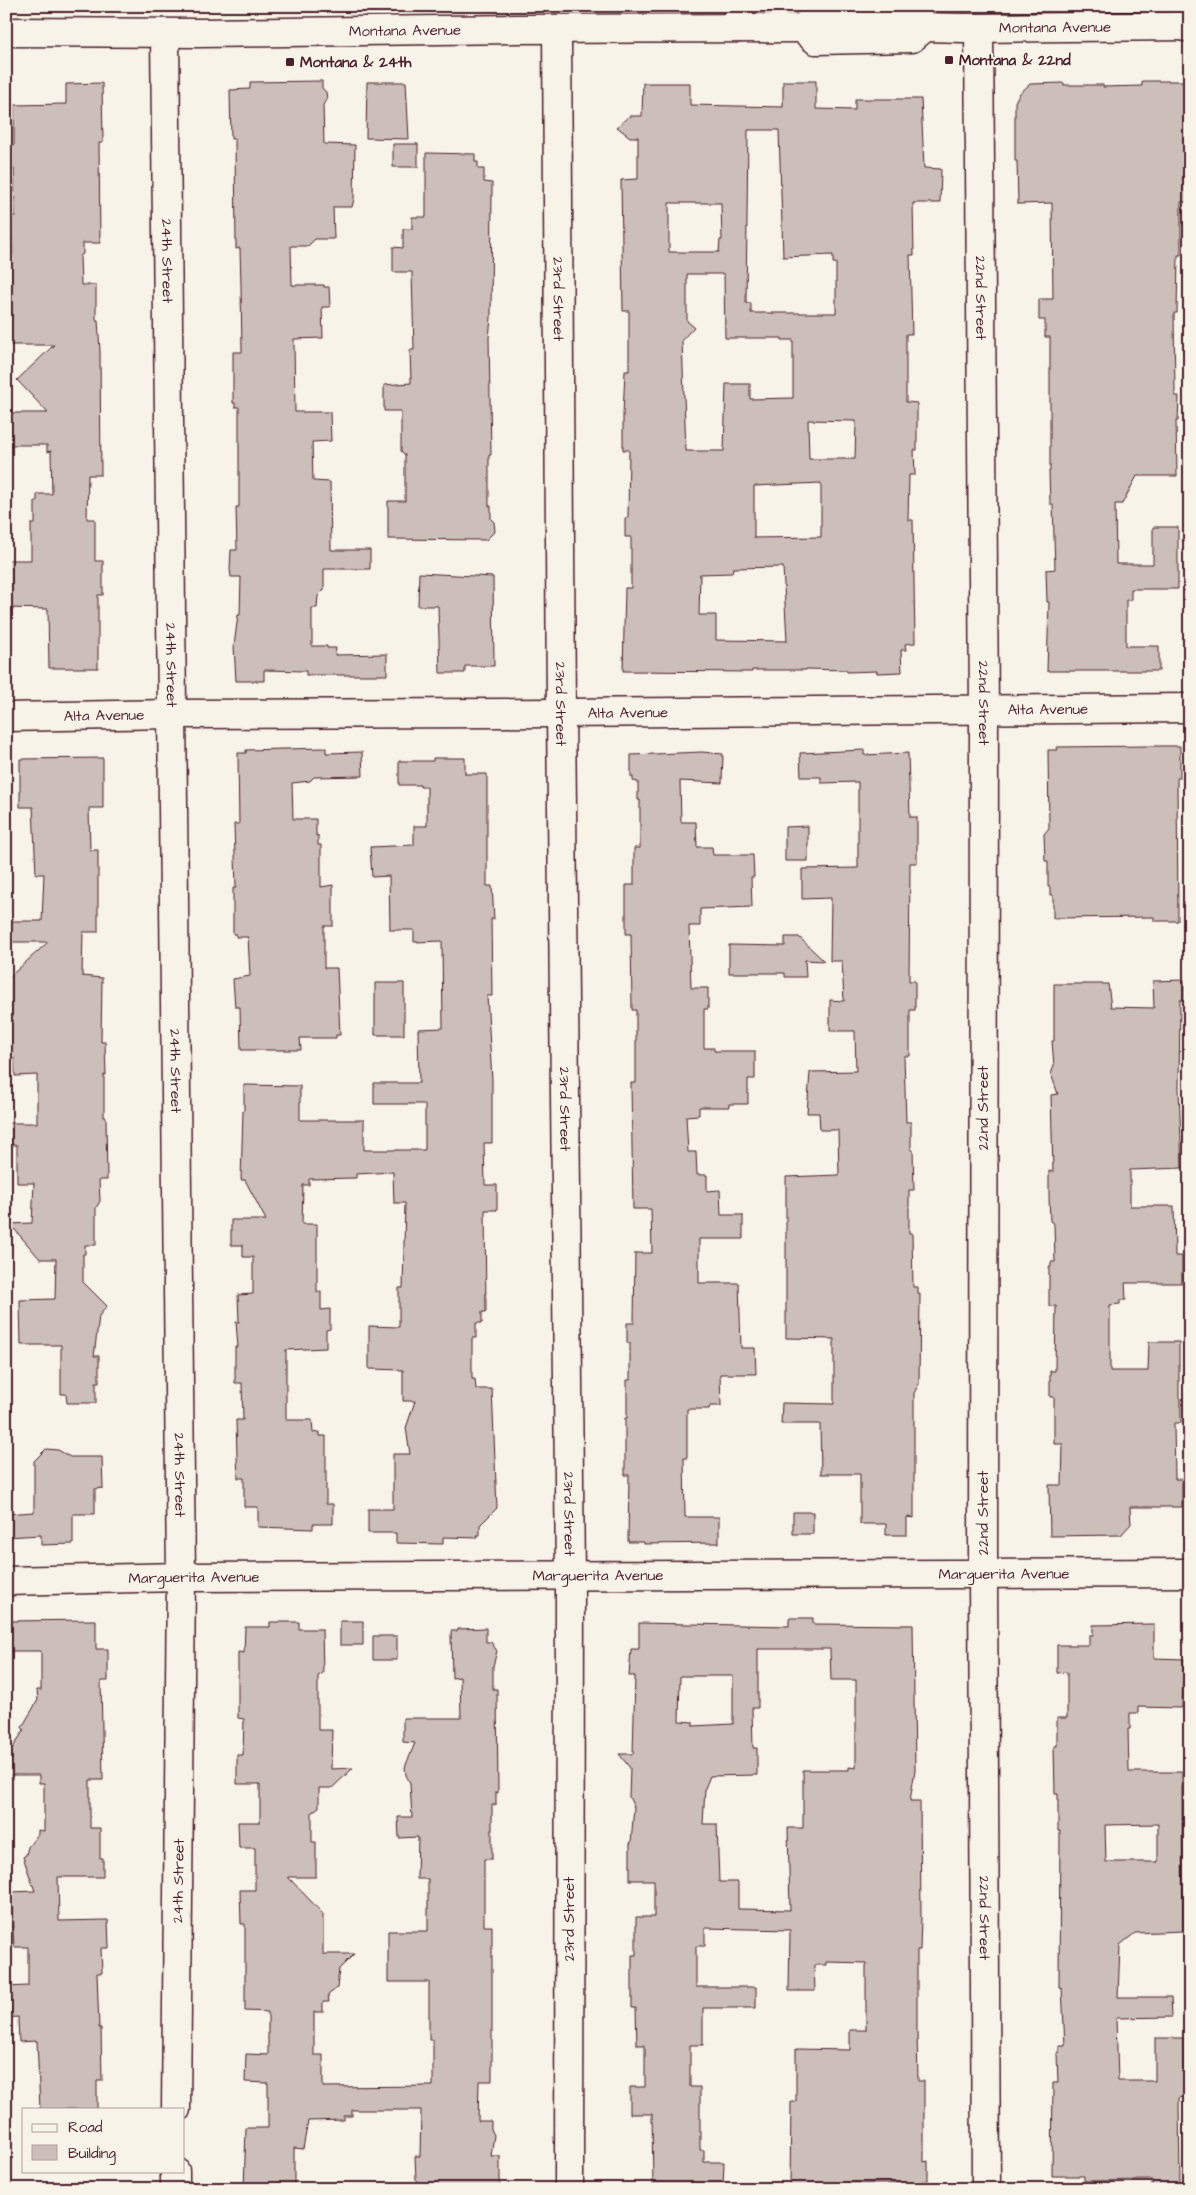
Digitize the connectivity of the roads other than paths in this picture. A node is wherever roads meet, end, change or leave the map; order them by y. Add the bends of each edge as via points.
1 (739, 17) edge
2 (1187, 22) edge
3 (979, 28) junction
4 (557, 29) junction
5 (6, 32) edge
6 (164, 33) junction
7 (1190, 708) edge
8 (984, 711) junction
9 (172, 714) junction
10 (561, 714) junction
11 (6, 717) edge
12 (1190, 1573) edge
13 (983, 1574) junction
14 (570, 1576) junction
15 (181, 1578) junction
16 (6, 1581) edge
17 (176, 2108) edge
18 (175, 2172) edge
19 (175, 2189) edge
20 (569, 2189) edge
21 (986, 2189) edge

1 - 3 street, Montana Avenue via 802,28 818,15 913,16 925,27
1 - 4 street, Montana Avenue
2 - 3 street, Montana Avenue
3 - 8 street, 22nd Street
4 - 6 street, Montana Avenue
4 - 10 street, 23rd Street
5 - 6 street, Montana Avenue
6 - 9 street, 24th Street
7 - 8 street, Alta Avenue
8 - 10 street, Alta Avenue
8 - 13 street, 22nd Street
9 - 10 street, Alta Avenue
9 - 11 street, Alta Avenue
9 - 15 street, 24th Street
10 - 14 street, 23rd Street
12 - 13 street, Marguerita Avenue
13 - 14 street, Marguerita Avenue
13 - 21 street, 22nd Street
14 - 15 street, Marguerita Avenue
14 - 20 street, 23rd Street
15 - 16 street, Marguerita Avenue
15 - 17 street, 24th Street
18 - 19 street

